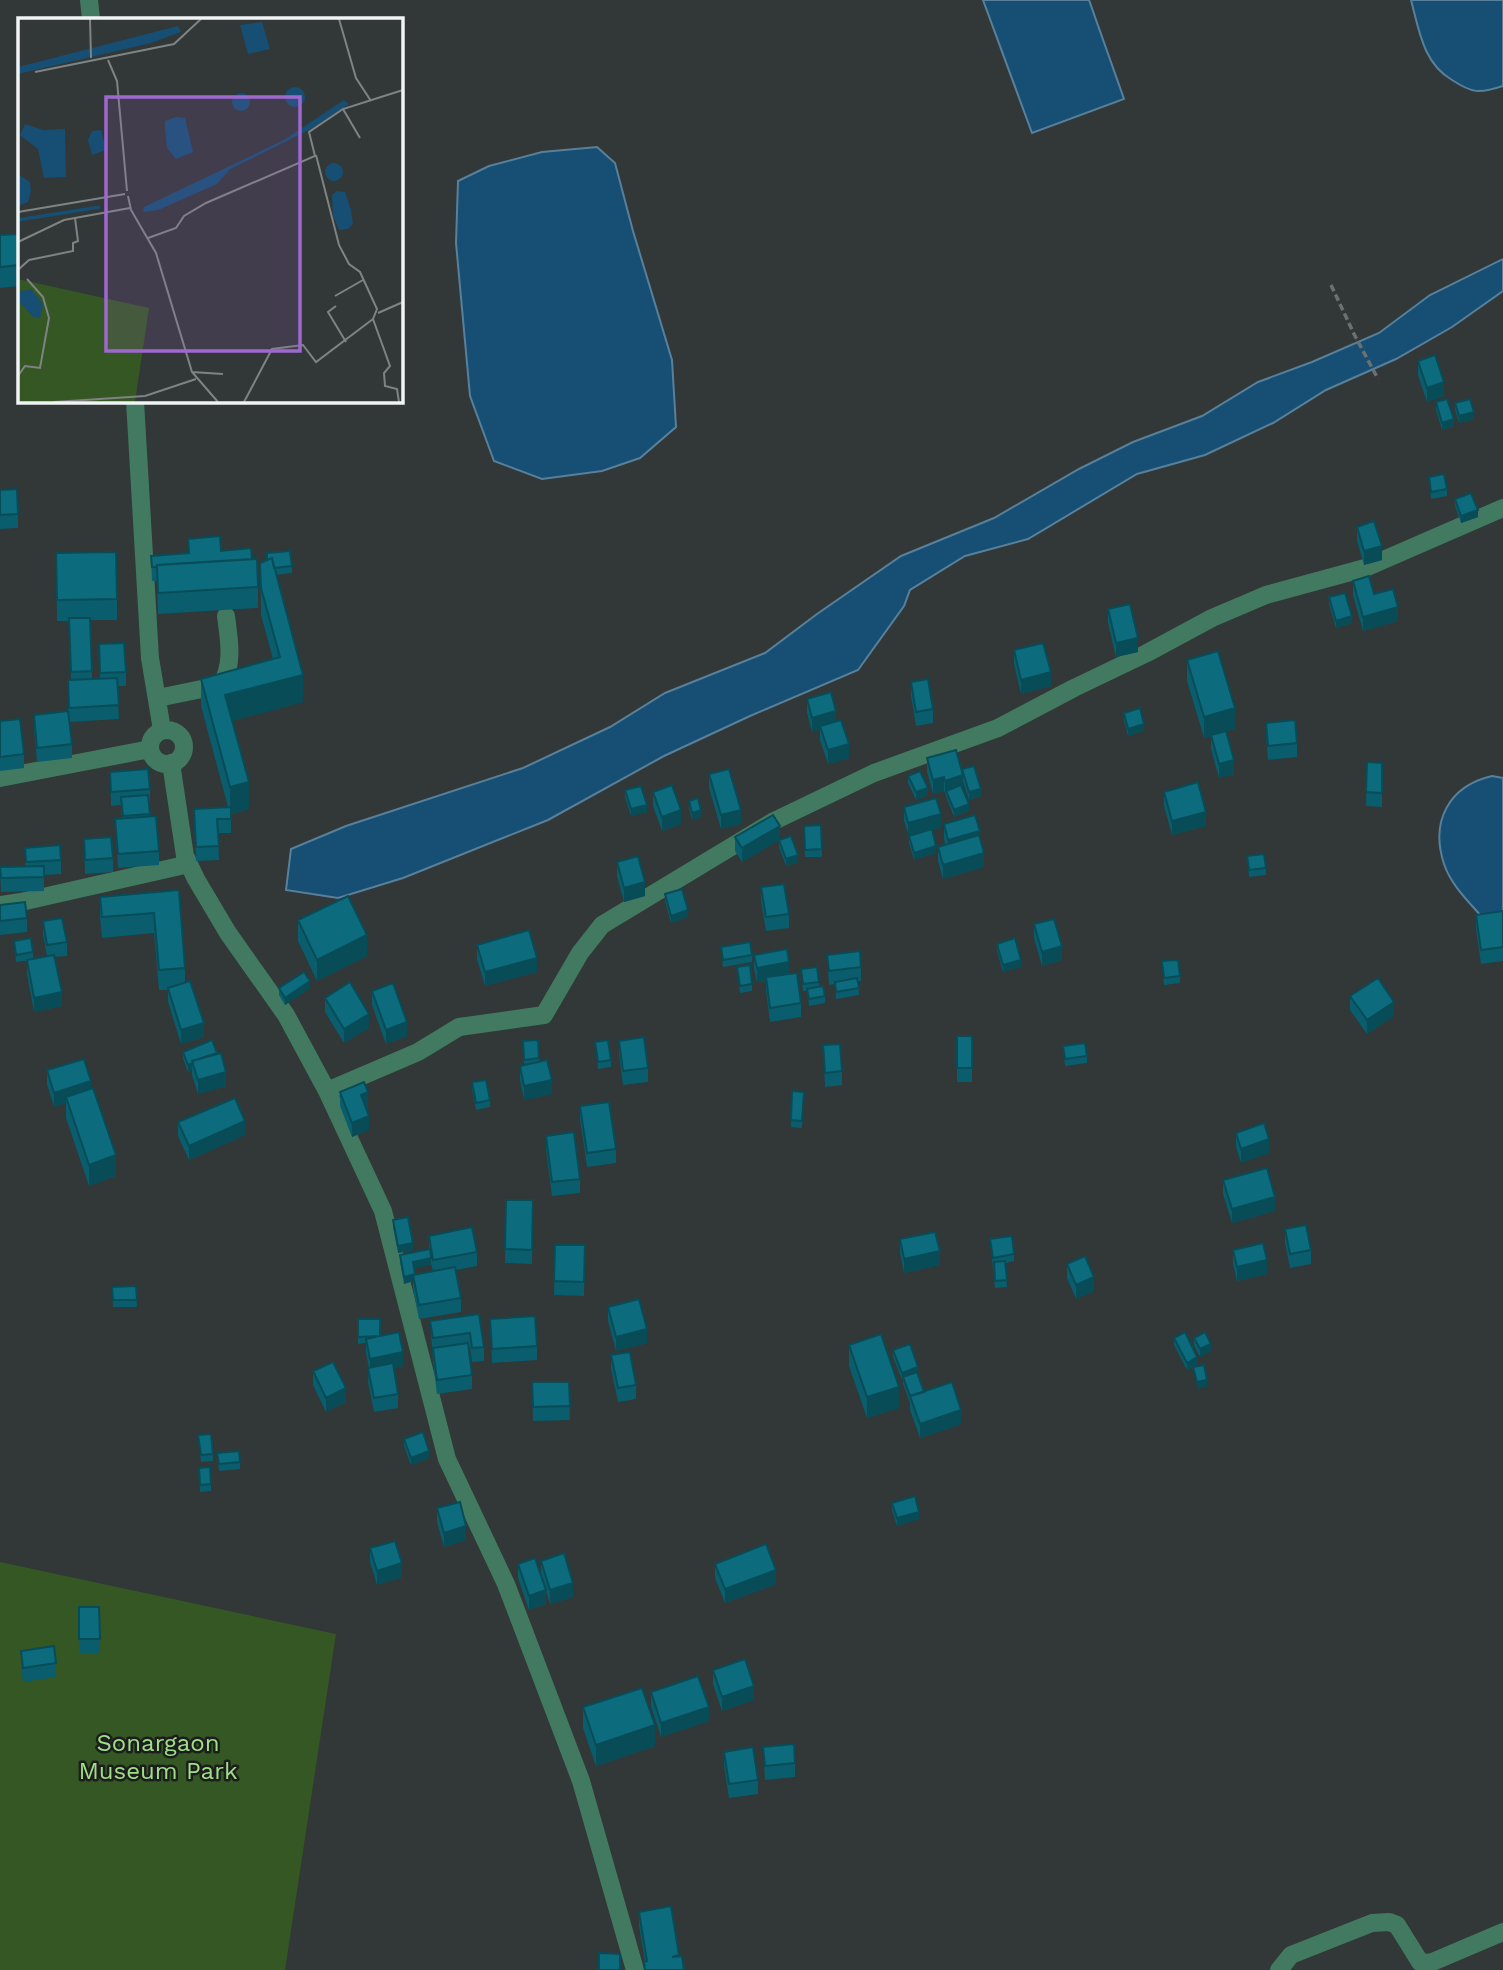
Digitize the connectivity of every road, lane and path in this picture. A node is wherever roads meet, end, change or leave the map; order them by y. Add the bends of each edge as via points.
1 (89, 0) edge
2 (91, 18) edge
3 (1331, 285) dead end
4 (1378, 379) dead end
5 (135, 402) edge
6 (1503, 508) edge
7 (226, 616) dead end
8 (158, 698) junction
9 (162, 730) junction
10 (150, 749) junction
11 (171, 763) junction
12 (0, 778) edge
13 (189, 864) junction
14 (0, 905) edge
15 (327, 1091) junction
16 (1503, 1932) edge
17 (635, 1970) edge
18 (1279, 1970) edge

1 - 2 street
3 - 4 path
5 - 8 street via 150,658
6 - 15 street via 1365,568 1255,599 998,728 874,773 774,821 602,925 544,1015 459,1027 418,1052
7 - 8 street via 229,671 221,685
8 - 9 street
9 - 10 street via 153,737
9 - 11 street via 174,731 185,744 182,756
10 - 11 street via 155,760
10 - 12 street
11 - 13 street
13 - 14 street
13 - 15 street via 228,933 286,1015
15 - 17 street via 383,1211 447,1459 506,1584 581,1781
16 - 18 street via 1430,1963 1420,1962 1397,1925 1372,1923 1291,1955

